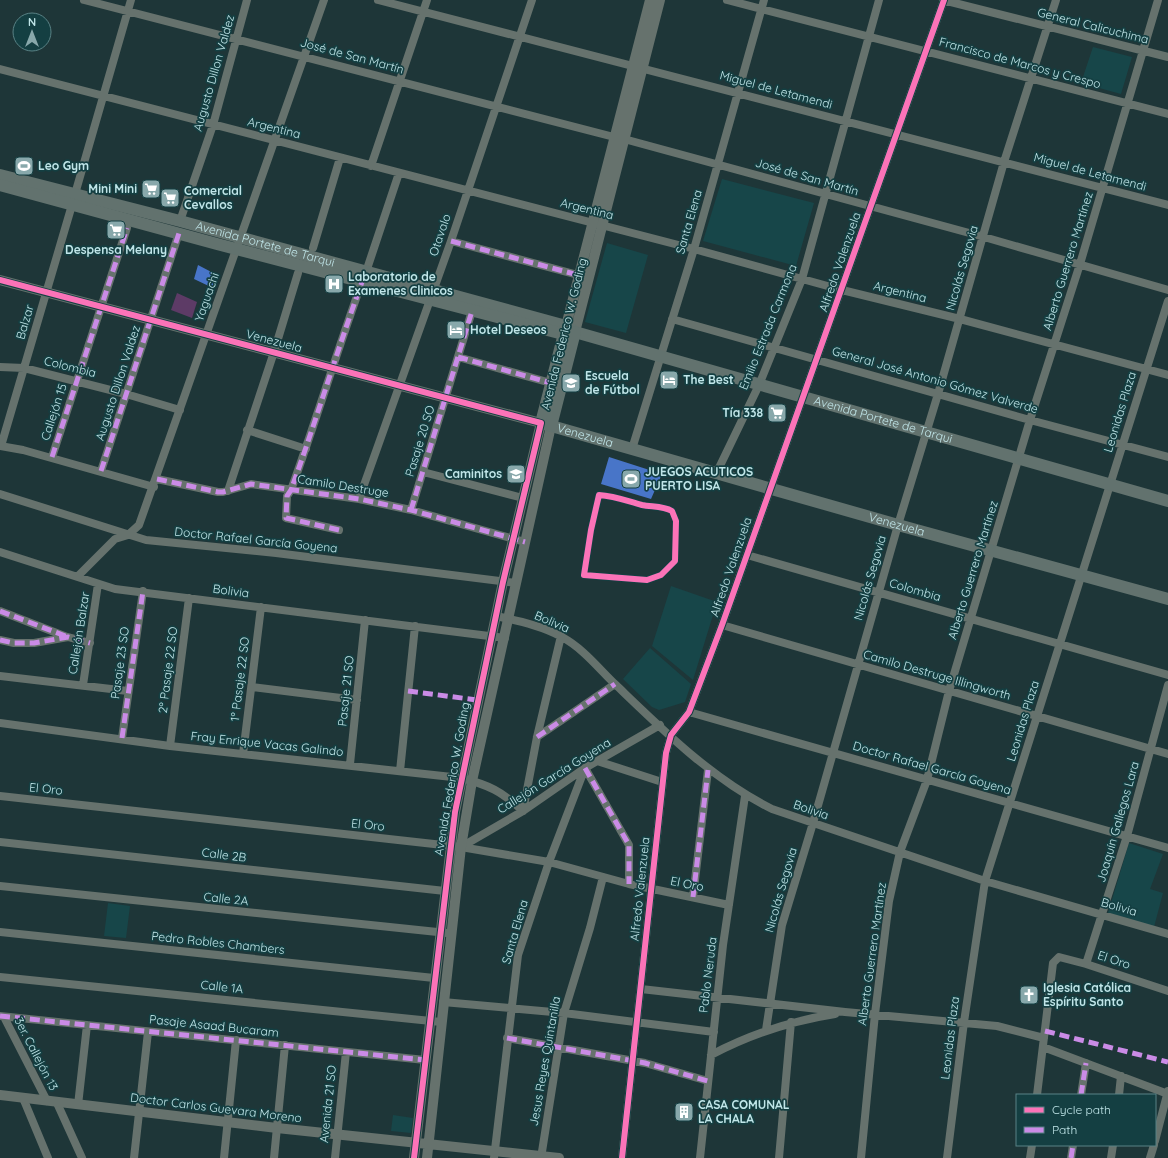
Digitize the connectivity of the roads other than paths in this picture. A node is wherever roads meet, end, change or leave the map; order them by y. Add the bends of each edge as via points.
1 (84, 0) edge
2 (131, 0) edge
3 (247, 0) edge
4 (324, 0) edge
5 (378, 0) edge
6 (427, 0) edge
7 (532, 0) edge
8 (650, 0) edge
9 (660, 0) edge
10 (727, 0) edge
11 (764, 0) edge
12 (879, 0) edge
13 (944, 0) edge
14 (1056, 0) edge
15 (1158, 0) edge
16 (761, 10) junction
17 (128, 11) junction
18 (423, 11) junction
19 (1048, 27) junction
20 (519, 36) junction
21 (871, 37) junction
22 (237, 39) junction
23 (926, 51) junction
24 (1143, 51) junction
25 (305, 56) junction
26 (1168, 57) edge
27 (638, 67) junction
28 (0, 69) edge
29 (1032, 78) junction
30 (399, 81) junction
31 (737, 93) junction
32 (103, 96) junction
33 (1127, 103) junction
34 (496, 106) junction
35 (1168, 114) edge
36 (846, 121) junction
37 (213, 125) junction
38 (898, 134) junction
39 (619, 138) junction
40 (275, 141) junction
41 (340, 158) junction
42 (1004, 162) junction
43 (717, 165) junction
44 (371, 166) junction
45 (399, 173) junction
46 (0, 175) edge
47 (0, 185) edge
48 (1103, 188) junction
49 (467, 190) junction
50 (825, 194) junction
51 (73, 199) junction
52 (1168, 205) edge
53 (870, 208) junction
54 (596, 224) junction
55 (180, 227) junction
56 (126, 228) dead end
57 (984, 237) junction
58 (451, 241) junction
59 (238, 244) junction
60 (313, 248) dead end
61 (694, 249) junction
62 (1080, 264) junction
63 (298, 273) dead end
64 (578, 275) junction
65 (364, 277) junction
66 (802, 279) junction
67 (0, 280) edge
68 (25, 286) junction
69 (0, 287) edge
70 (842, 290) junction
71 (1168, 290) edge
72 (46, 292) junction
73 (431, 295) junction
74 (1168, 301) edge
75 (101, 307) junction
76 (472, 311) junction
77 (672, 319) junction
78 (960, 319) junction
79 (151, 320) junction
80 (568, 330) junction
81 (206, 334) junction
82 (1054, 346) junction
83 (775, 348) junction
84 (274, 352) junction
85 (458, 357) junction
86 (661, 357) junction
87 (817, 360) junction
88 (0, 368) edge
89 (24, 368) junction
90 (331, 368) junction
91 (1146, 369) junction
92 (1168, 375) edge
93 (76, 381) junction
94 (551, 383) junction
95 (759, 384) junction
96 (398, 385) junction
97 (126, 394) junction
98 (938, 394) junction
99 (803, 397) junction
100 (445, 398) junction
101 (180, 410) junction
102 (1030, 420) junction
103 (546, 425) junction
104 (248, 430) junction
105 (926, 432) junction
106 (1123, 445) junction
107 (1, 446) edge
108 (306, 449) junction
109 (632, 449) junction
110 (52, 457) junction
111 (1168, 457) edge
112 (1019, 459) junction
113 (101, 471) junction
114 (423, 472) junction
115 (717, 472) junction
116 (155, 483) junction
117 (1110, 484) junction
118 (770, 487) junction
119 (291, 490) junction
120 (228, 491) junction
121 (0, 494) edge
122 (523, 498) junction
123 (359, 499) junction
124 (1168, 501) edge
125 (411, 510) junction
126 (139, 525) junction
127 (898, 525) junction
128 (339, 530) dead end
129 (128, 534) junction
130 (513, 539) junction
131 (146, 540) junction
132 (525, 542) junction
133 (992, 549) junction
134 (0, 552) edge
135 (747, 555) junction
136 (1082, 574) junction
137 (78, 576) junction
138 (503, 582) junction
139 (98, 584) junction
140 (516, 584) junction
141 (143, 591) junction
142 (878, 593) junction
143 (189, 598) junction
144 (1168, 598) edge
145 (261, 607) junction
146 (0, 611) edge
147 (496, 616) junction
148 (508, 619) junction
149 (971, 619) junction
150 (365, 620) junction
151 (722, 625) junction
152 (415, 626) junction
153 (492, 635) junction
154 (561, 636) junction
155 (68, 637) junction
156 (505, 638) junction
157 (0, 640) edge
158 (90, 643) junction
159 (1059, 644) junction
160 (858, 665) junction
161 (1168, 675) edge
162 (0, 676) edge
163 (615, 684) junction
164 (83, 685) junction
165 (1168, 685) edge
166 (252, 687) junction
167 (128, 691) junction
168 (949, 691) junction
169 (357, 700) junction
170 (689, 712) junction
171 (1037, 716) junction
172 (0, 723) edge
173 (660, 726) junction
174 (671, 736) junction
175 (537, 737) junction
176 (122, 738) junction
177 (170, 746) junction
178 (1151, 749) junction
179 (833, 753) junction
180 (243, 754) junction
181 (1168, 754) edge
182 (597, 761) junction
183 (350, 764) junction
184 (585, 768) junction
185 (708, 770) junction
186 (400, 771) junction
187 (461, 778) junction
188 (927, 780) junction
189 (472, 781) junction
190 (662, 782) junction
191 (0, 796) edge
192 (746, 796) junction
193 (1010, 803) junction
194 (523, 811) junction
195 (813, 823) junction
196 (1127, 836) junction
197 (0, 842) edge
198 (449, 846) junction
199 (461, 847) junction
200 (1168, 848) edge
201 (900, 852) junction
202 (549, 862) junction
203 (603, 877) junction
204 (985, 881) junction
205 (629, 884) junction
206 (0, 886) edge
207 (652, 889) junction
208 (445, 891) junction
209 (693, 897) junction
210 (729, 904) junction
211 (1103, 915) junction
212 (0, 932) edge
213 (440, 933) junction
214 (450, 934) junction
215 (1168, 934) edge
216 (1086, 964) junction
217 (0, 977) edge
218 (434, 978) junction
219 (641, 989) junction
220 (1168, 991) edge
221 (717, 998) junction
222 (443, 1002) junction
223 (770, 1004) junction
224 (510, 1008) junction
225 (845, 1012) junction
226 (564, 1013) junction
227 (875, 1014) junction
228 (2, 1017) edge
229 (429, 1021) junction
230 (441, 1022) junction
231 (791, 1022) junction
232 (964, 1022) junction
233 (638, 1023) junction
234 (87, 1025) junction
235 (766, 1030) junction
236 (148, 1032) junction
237 (714, 1032) junction
238 (507, 1038) junction
239 (1044, 1038) junction
240 (236, 1040) junction
241 (285, 1046) junction
242 (558, 1047) junction
243 (1043, 1047) junction
244 (346, 1052) junction
245 (711, 1055) junction
246 (425, 1060) junction
247 (633, 1062) junction
248 (1086, 1063) junction
249 (1121, 1076) junction
250 (708, 1081) junction
251 (1168, 1093) edge
252 (1037, 1094) edge
253 (1081, 1094) edge
254 (1119, 1094) edge
255 (0, 1095) edge
256 (23, 1098) junction
257 (52, 1102) junction
258 (78, 1105) junction
259 (140, 1112) junction
260 (228, 1122) junction
261 (277, 1128) junction
262 (338, 1134) junction
263 (1156, 1136) edge
264 (416, 1144) junction
265 (429, 1145) junction
266 (1032, 1146) edge
267 (1073, 1146) edge
268 (1113, 1146) edge
269 (1154, 1146) edge
270 (494, 1155) edge
271 (542, 1157) edge
272 (48, 1158) edge
273 (82, 1158) edge
274 (134, 1158) edge
275 (224, 1158) edge
276 (274, 1158) edge
277 (335, 1158) edge
278 (414, 1158) edge
279 (427, 1158) edge
280 (559, 1158) edge
281 (622, 1158) edge
282 (700, 1158) edge
283 (779, 1158) edge
284 (861, 1158) edge
285 (947, 1158) edge
286 (1030, 1158) edge
287 (1071, 1158) edge
288 (1111, 1158) edge
289 (1150, 1158) edge

1 - 17 street, José de San Martín
2 - 17 street, Balzar
3 - 22 street, Augusto Dillon Valdez
4 - 25 street, Yaguachi
5 - 18 street, Miguel de Letamendi
6 - 18 street
7 - 20 street, Otavalo
8 - 27 street, Avenida Federico W. Goding
9 - 27 street, Avenida Federico W. Goding
10 - 16 street, Francisco de Marcos y Crespo
11 - 16 street, Santa Elena
12 - 21 street, Emilio Estrada Carmona
13 - 19 street, General Calicuchima
13 - 23 street, Alfredo Valenzuela
14 - 19 street, Nicolás Segovia
15 - 24 street, Alberto Guerrero Martínez
16 - 21 street, Francisco de Marcos y Crespo
16 - 31 street, Santa Elena
17 - 22 street, José de San Martín
17 - 32 street, Balzar
18 - 20 street, Miguel de Letamendi
18 - 30 street
19 - 24 street, General Calicuchima
19 - 29 street, Nicolás Segovia
20 - 27 street, Miguel de Letamendi
20 - 34 street, Otavalo
21 - 23 street, Francisco de Marcos y Crespo
21 - 36 street, Emilio Estrada Carmona
22 - 25 street, José de San Martín
22 - 37 street, Augusto Dillon Valdez
23 - 29 street, Francisco de Marcos y Crespo
23 - 38 street, Alfredo Valenzuela
24 - 26 street, General Calicuchima
24 - 33 street, Alberto Guerrero Martínez
25 - 30 street, José de San Martín
25 - 40 street, Yaguachi
27 - 31 street, Miguel de Letamendi
27 - 39 street, Avenida Federico W. Goding
28 - 32 street, Argentina
29 - 33 street, Francisco de Marcos y Crespo
29 - 42 street, Nicolás Segovia
30 - 34 street, José de San Martín
30 - 44 street
31 - 36 street, Miguel de Letamendi
31 - 43 street, Santa Elena
32 - 37 street, Argentina
32 - 51 street, Balzar
33 - 35 street, Francisco de Marcos y Crespo
33 - 48 street, Alberto Guerrero Martínez
34 - 39 street, José de San Martín
34 - 49 street, Otavalo
36 - 38 street, Miguel de Letamendi
36 - 50 street, Emilio Estrada Carmona
37 - 40 street, Argentina
37 - 55 street, Augusto Dillon Valdez
38 - 42 street, Miguel de Letamendi
38 - 53 street, Alfredo Valenzuela
39 - 43 street, José de San Martín
39 - 54 street, Avenida Federico W. Goding
40 - 41 street, Argentina
40 - 59 street, Yaguachi
41 - 44 street, Argentina
41 - 60 street
42 - 48 street, Miguel de Letamendi
42 - 57 street, Nicolás Segovia
43 - 50 street, José de San Martín
43 - 61 street, Santa Elena
44 - 45 street, Argentina
45 - 49 street, Argentina
45 - 65 street
46 - 51 main road, Avenida Portete de Tarqui
47 - 51 main road, Avenida Portete de Tarqui
48 - 52 street, Miguel de Letamendi
48 - 62 street, Alberto Guerrero Martínez
49 - 54 street, Argentina
49 - 58 street, Otavalo
50 - 53 street, José de San Martín
50 - 66 street, Emilio Estrada Carmona
51 - 55 main road, Avenida Portete de Tarqui
51 - 72 street, Balzar
53 - 57 street, José de San Martín
53 - 70 street, Alfredo Valenzuela
54 - 61 street, Argentina
54 - 64 street, Avenida Federico W. Goding
54 - 80 street, Avenida Federico W. Goding
55 - 59 main road, Avenida Portete de Tarqui
55 - 79 street, Augusto Dillon Valdez
56 - 75 street, Callejón 15
57 - 62 street, José de San Martín
57 - 78 street, Nicolás Segovia
58 - 64 street
58 - 73 street, Otavalo
59 - 65 main road, Avenida Portete de Tarqui
59 - 81 street, Yaguachi
61 - 66 street, Argentina
61 - 77 street, Santa Elena
62 - 71 street, José de San Martín
62 - 82 street, Alberto Guerrero Martínez
63 - 84 street
64 - 80 street, Avenida Federico W. Goding
65 - 73 main road, Avenida Portete de Tarqui
65 - 90 street
66 - 70 street, Argentina
66 - 83 street, Emilio Estrada Carmona
67 - 68 street, Venezuela
68 - 69 street
68 - 72 street, Venezuela
70 - 78 street, Argentina
70 - 87 street, Alfredo Valenzuela
72 - 75 street, Venezuela
72 - 89 street, Balzar
73 - 76 main road, Avenida Portete de Tarqui
73 - 80 main road, Avenida Portete de Tarqui
73 - 96 street, Otavalo
74 - 91 street, Leonidas Plaza
75 - 79 street, Venezuela
75 - 93 street, Callejón 15
76 - 80 main road, Avenida Portete de Tarqui
76 - 85 street, Pasaje 20 SO
77 - 83 street, General José Antonio Gómez Valverde
77 - 86 street, Santa Elena
78 - 82 street, Argentina
78 - 98 street, Nicolás Segovia
79 - 81 street, Venezuela
79 - 97 street, Augusto Dillon Valdez
80 - 86 main road, Avenida Portete de Tarqui
80 - 94 main road, Avenida Federico W. Goding
80 - 103 main road, Avenida Federico W. Goding
81 - 84 street, Venezuela
81 - 101 street, Yaguachi
82 - 91 street, Argentina
82 - 102 street, Alberto Guerrero Martínez
83 - 87 street, General José Antonio Gómez Valverde
83 - 95 street, Emilio Estrada Carmona
84 - 90 street, Venezuela
84 - 104 street
85 - 94 street
85 - 100 street, Pasaje 20 SO
86 - 95 main road, Avenida Portete de Tarqui
86 - 109 street, Santa Elena
87 - 98 street, General José Antonio Gómez Valverde
87 - 99 street, Alfredo Valenzuela
88 - 89 street, Colombia
89 - 93 street, Colombia
89 - 107 street, Balzar
90 - 96 street, Venezuela
90 - 108 street
91 - 92 street, Argentina
91 - 106 street, Leonidas Plaza
93 - 97 street, Colombia
93 - 110 street, Callejón 15
94 - 103 main road, Avenida Federico W. Goding
95 - 99 main road, Avenida Portete de Tarqui
95 - 115 street, Emilio Estrada Carmona
96 - 100 street, Venezuela
96 - 123 street, Otavalo
97 - 101 street, Colombia
97 - 113 street, Augusto Dillon Valdez
98 - 102 street, General José Antonio Gómez Valverde
98 - 105 street, Nicolás Segovia
99 - 105 main road, Avenida Portete de Tarqui
99 - 118 street, Alfredo Valenzuela
100 - 103 street, Venezuela
100 - 114 street, Pasaje 20 SO
101 - 116 street, Yaguachi
102 - 106 street, General José Antonio Gómez Valverde
102 - 112 street, Alberto Guerrero Martínez
103 - 109 main road, Venezuela
103 - 122 street, Avenida Federico W. Goding
103 - 132 street, Avenida Federico W. Goding
104 - 108 street
104 - 120 street
105 - 112 main road, Avenida Portete de Tarqui
105 - 127 street, Nicolás Segovia
106 - 111 street, General José Antonio Gómez Valverde
106 - 117 street, Leonidas Plaza
107 - 110 street, Camilo Destruge
108 - 119 street
109 - 115 main road, Venezuela
110 - 113 street, Camilo Destruge
112 - 117 main road, Avenida Portete de Tarqui
112 - 133 street, Alberto Guerrero Martínez
113 - 116 street, Camilo Destruge
114 - 122 street
114 - 125 street, Pasaje 20 SO
115 - 118 main road, Venezuela
116 - 120 street, Camilo Destruge via 218,492
116 - 126 street, Yaguachi
117 - 124 main road, Avenida Portete de Tarqui
117 - 136 street, Leonidas Plaza
118 - 127 main road, Venezuela
118 - 135 street, Alfredo Valenzuela
119 - 120 street, Camilo Destruge via 251,484
119 - 123 street, Camilo Destruge
119 - 128 street via 287,496 287,519
121 - 129 street, Doctor Rafael García Goyena
122 - 130 street, Avenida Federico W. Goding
123 - 125 street, Camilo Destruge
125 - 130 street, Camilo Destruge
126 - 129 street, Yaguachi
126 - 131 street
127 - 133 main road, Venezuela
127 - 142 street, Nicolás Segovia
129 - 131 street, Doctor Rafael García Goyena
129 - 137 street, Yaguachi via 115,539
130 - 132 street, Camilo Destruge
130 - 138 street, Avenida Federico W. Goding
131 - 138 street, Doctor Rafael García Goyena via 276,553
132 - 140 street, Avenida Federico W. Goding
133 - 136 main road, Venezuela
133 - 149 street, Alberto Guerrero Martínez
134 - 137 street, Bolivia
135 - 142 street, Colombia
135 - 151 street, Alfredo Valenzuela
136 - 144 main road, Venezuela
136 - 159 street, Leonidas Plaza
137 - 139 street, Bolivia
138 - 140 street, Doctor Rafael García Goyena
138 - 147 street, Avenida Federico W. Goding
139 - 141 street, Bolivia via 114,589
139 - 158 street, Callejón Balzar
140 - 148 street, Avenida Federico W. Goding
141 - 143 street, Bolivia
141 - 167 street, Pasaje 23 SO
142 - 149 street, Colombia
142 - 160 street, Nicolás Segovia
143 - 145 street, Bolivia
143 - 177 street, 2º Pasaje 22 SO
145 - 150 street, Bolivia
145 - 166 street, 1º Pasaje 22 SO
146 - 155 street
147 - 148 street, Bolivia
147 - 153 street, Avenida Federico W. Goding
148 - 154 street, Bolivia
148 - 156 street, Avenida Federico W. Goding
149 - 159 street, Colombia
149 - 168 street, Alberto Guerrero Martínez
150 - 152 street, Bolivia
150 - 169 street, Pasaje 21 SO
151 - 160 street, Camilo Destruge Illingworth
151 - 170 street, Alfredo Valenzuela
152 - 153 street, Bolivia
152 - 186 street
153 - 156 street, Bolivia
153 - 187 street, Avenida Federico W. Goding
154 - 163 street, Bolivia via 589,658
154 - 175 street
155 - 157 street via 34,643
155 - 158 street
156 - 189 street, Avenida Federico W. Goding
158 - 164 street, Callejón Balzar
159 - 161 street, Colombia
159 - 171 street, Leonidas Plaza
160 - 168 street, Camilo Destruge Illingworth
160 - 179 street, Nicolás Segovia
162 - 164 street
163 - 173 street, Bolivia
163 - 175 street
164 - 167 street
165 - 178 street, Joaquín Gallegos Lara
166 - 169 street
166 - 180 street, 1º Pasaje 22 SO
167 - 176 street, Pasaje 23 SO
168 - 171 street, Camilo Destruge Illingworth
168 - 188 street, Alberto Guerrero Martínez
169 - 183 street, Pasaje 21 SO
170 - 174 street, Alfredo Valenzuela
170 - 179 street, Doctor Rafael García Goyena
171 - 178 street, Camilo Destruge Illingworth
171 - 193 street, Leonidas Plaza
172 - 176 street, Fray Enrique Vacas Galindo
173 - 174 street, Bolivia
173 - 182 street, Callejón García Goyena
174 - 185 street, Bolivia
174 - 190 street, Alfredo Valenzuela
175 - 194 street
176 - 177 street, Fray Enrique Vacas Galindo
177 - 180 street, Fray Enrique Vacas Galindo
178 - 181 street, Camilo Destruge Illingworth
178 - 196 street, Joaquín Gallegos Lara
179 - 188 street, Doctor Rafael García Goyena
179 - 195 street, Nicolás Segovia
180 - 183 street, Fray Enrique Vacas Galindo
182 - 184 street, Callejón García Goyena
182 - 190 street
183 - 186 street, Fray Enrique Vacas Galindo
184 - 194 street, Callejón García Goyena
184 - 202 street, Santa Elena
184 - 205 street via 629,845
185 - 192 street, Bolivia
185 - 209 street
186 - 187 street, Fray Enrique Vacas Galindo
187 - 189 street, Fray Enrique Vacas Galindo
187 - 198 street, Avenida Federico W. Goding
188 - 193 street, Doctor Rafael García Goyena
188 - 201 street, Alberto Guerrero Martínez
189 - 194 street, Fray Enrique Vacas Galindo via 489,785 507,796
189 - 199 street, Avenida Federico W. Goding
190 - 207 street, Alfredo Valenzuela
191 - 198 street, El Oro
192 - 195 street, Bolivia via 772,809
192 - 210 street, Pablo Neruda
193 - 196 street, Doctor Rafael García Goyena
193 - 204 street, Leonidas Plaza
194 - 199 street, Callejón García Goyena
195 - 201 street, Bolivia
195 - 223 street, Nicolás Segovia via 782,924
196 - 200 street, Doctor Rafael García Goyena
196 - 211 street, Joaquín Gallegos Lara
197 - 208 street, Calle 2B
198 - 199 street, El Oro
198 - 208 street, Avenida Federico W. Goding
199 - 202 street, El Oro
199 - 214 street, Avenida Federico W. Goding
201 - 204 street, Bolivia
201 - 227 street, Alberto Guerrero Martínez via 889,901
202 - 203 street, El Oro
202 - 224 street, Santa Elena via 518,955
203 - 205 street, El Oro
203 - 226 street, Jesus Reyes Quintanilla
204 - 211 street, Bolivia
204 - 232 street, Leonidas Plaza
205 - 207 street, El Oro
206 - 213 street, Calle 2A
207 - 209 street, El Oro
207 - 219 street, Alfredo Valenzuela
208 - 213 street, Avenida Federico W. Goding
209 - 210 street, El Oro
210 - 221 street, Pablo Neruda
211 - 215 street, Bolivia
211 - 216 street, Joaquín Gallegos Lara
212 - 218 street, Pedro Robles Chambers
213 - 214 street, Calle 2A
213 - 218 street, Avenida Federico W. Goding
214 - 222 street
216 - 220 street, El Oro
216 - 239 street, El Oro via 1059,957 1053,963
217 - 229 street, Calle 1A
218 - 229 street, Avenida Federico W. Goding
219 - 221 street
219 - 233 street, Alfredo Valenzuela
221 - 223 street
221 - 237 street, Pablo Neruda
222 - 224 street
222 - 230 street
223 - 225 street
223 - 235 street, Nicolás Segovia
224 - 226 street
224 - 238 street, Santa Elena
225 - 227 street
225 - 231 street
226 - 233 street
226 - 242 street, Jesus Reyes Quintanilla
227 - 232 street
227 - 284 street, Alberto Guerrero Martínez
228 - 234 street, Pasaje Asaad Bucaram
228 - 257 street, 3er. Callejón 13
229 - 230 street, Calle 1A
229 - 246 street, Avenida Federico W. Goding
230 - 265 street
231 - 235 street
231 - 283 street
232 - 239 street via 1005,1027
232 - 285 street, Leonidas Plaza
233 - 237 street
233 - 247 street, Alfredo Valenzuela
234 - 236 street, Pasaje Asaad Bucaram
234 - 258 street
235 - 245 street
236 - 240 street, Pasaje Asaad Bucaram
236 - 259 street
237 - 245 street, Pablo Neruda
238 - 242 street
238 - 270 street, Santa Elena
239 - 243 street
240 - 241 street, Pasaje Asaad Bucaram
240 - 260 street
241 - 244 street, Pasaje Asaad Bucaram
241 - 261 street
242 - 247 street
242 - 271 street, Jesus Reyes Quintanilla
243 - 248 street
243 - 252 street
244 - 246 street, Pasaje Asaad Bucaram
244 - 262 street, Avenida 21 SO
245 - 250 street, Pablo Neruda
246 - 264 street, Avenida Federico W. Goding
247 - 250 street
247 - 281 street, Alfredo Valenzuela
248 - 249 street
248 - 253 street
249 - 251 street
249 - 254 street
250 - 282 street, Pablo Neruda
251 - 263 street
255 - 256 street, Doctor Carlos Guevara Moreno
256 - 257 street, Doctor Carlos Guevara Moreno
256 - 272 street
257 - 258 street, Doctor Carlos Guevara Moreno
257 - 273 street, 3er. Callejón 13
258 - 259 street, Doctor Carlos Guevara Moreno
259 - 260 street, Doctor Carlos Guevara Moreno
259 - 274 street
260 - 261 street, Doctor Carlos Guevara Moreno
260 - 275 street
261 - 262 street, Doctor Carlos Guevara Moreno
261 - 276 street
262 - 264 street, Doctor Carlos Guevara Moreno
262 - 277 street, Avenida 21 SO
264 - 265 street, Doctor Carlos Guevara Moreno
264 - 278 street, Avenida Federico W. Goding
265 - 270 street, Doctor Carlos Guevara Moreno
265 - 279 street
266 - 286 street
267 - 287 street
268 - 288 street
269 - 289 street
270 - 271 street, Doctor Carlos Guevara Moreno
271 - 280 street, Doctor Carlos Guevara Moreno

